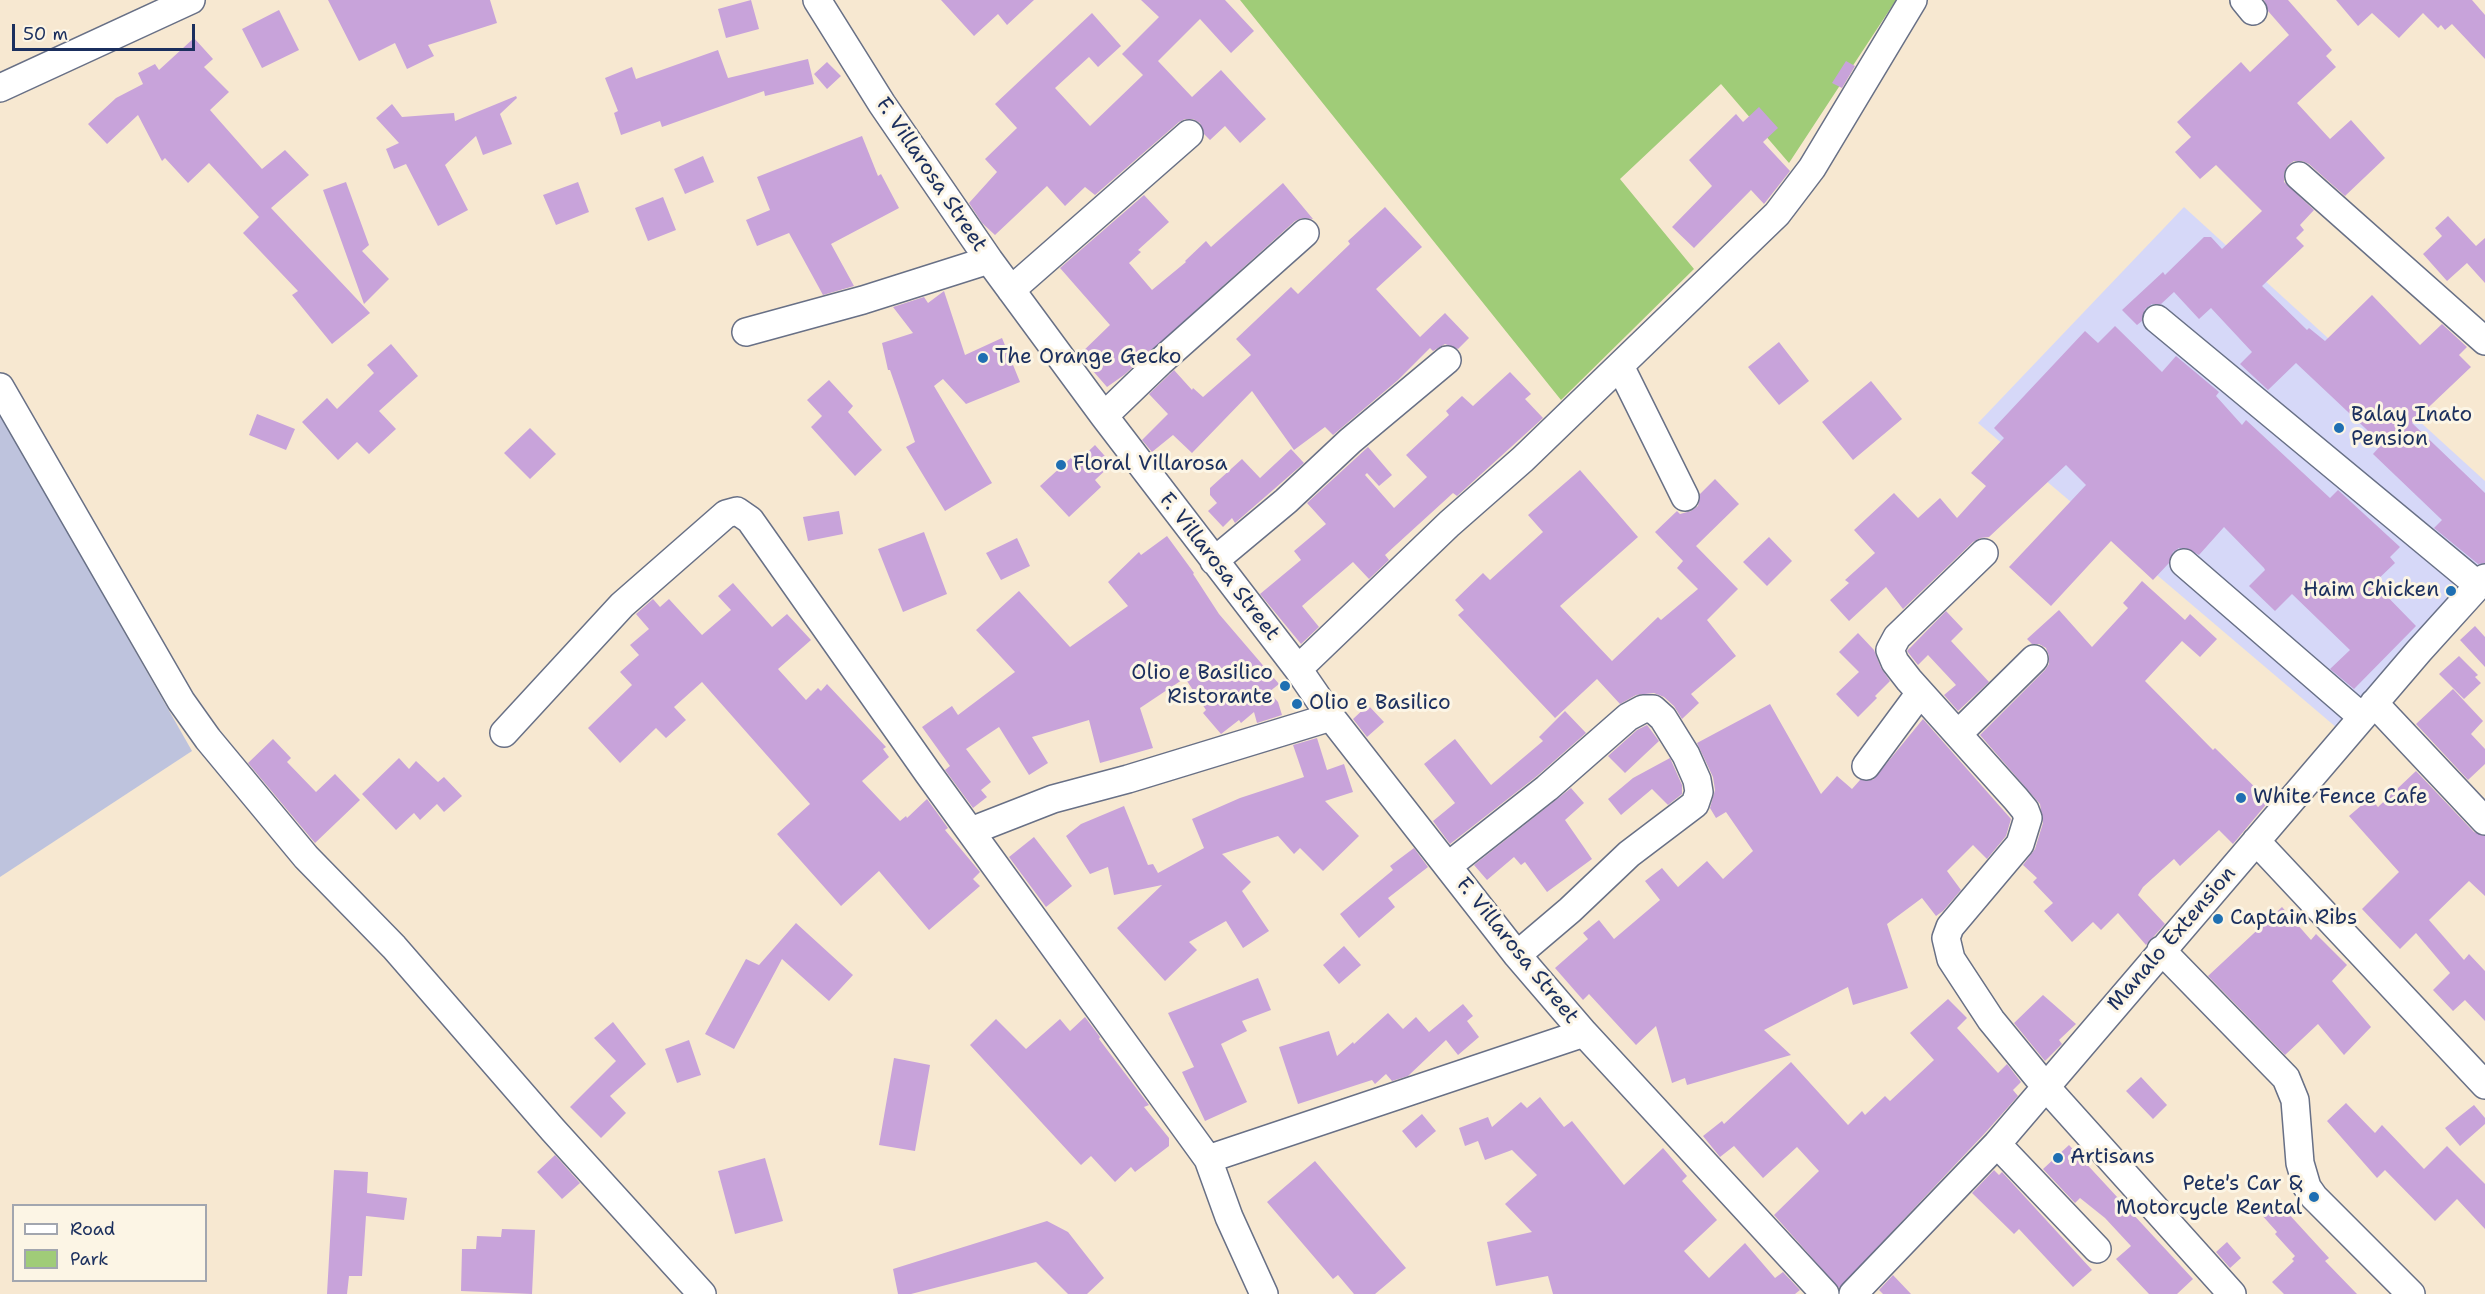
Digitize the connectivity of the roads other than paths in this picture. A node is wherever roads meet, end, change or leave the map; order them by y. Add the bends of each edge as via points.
1 (191, 0) edge
2 (816, 0) edge
3 (1913, 0) edge
4 (0, 88) edge
5 (1189, 134) dead end
6 (2299, 176) dead end
7 (1305, 233) dead end
8 (989, 260) junction
9 (1011, 290) junction
10 (2157, 319) dead end
11 (746, 332) dead end
12 (2485, 341) edge
13 (1447, 360) dead end
14 (1620, 366) junction
15 (0, 387) edge
16 (1104, 416) junction
17 (1685, 497) dead end
18 (1984, 553) dead end
19 (1214, 561) junction
20 (2184, 563) dead end
21 (2482, 582) edge
22 (2034, 659) dead end
23 (1298, 669) junction
24 (1920, 693) junction
25 (2368, 710) junction
26 (1331, 717) junction
27 (504, 733) dead end
28 (1959, 733) junction
29 (1866, 766) dead end
30 (2485, 821) edge
31 (971, 831) junction
32 (2256, 841) junction
33 (1448, 866) junction
34 (2162, 950) junction
35 (1516, 955) junction
36 (1584, 1033) junction
37 (2485, 1085) edge
38 (2045, 1086) junction
39 (1997, 1144) junction
40 (1208, 1159) junction
41 (2097, 1249) dead end
42 (702, 1294) edge
43 (1264, 1294) edge
44 (1825, 1294) edge
45 (1853, 1294) edge
46 (2232, 1294) edge
47 (2411, 1294) edge

1 - 4 street
2 - 8 street, F. Villarosa Street
3 - 14 street via 1812,168 1777,214
5 - 9 street
6 - 12 street
7 - 16 street
8 - 9 street, F. Villarosa Street
8 - 11 street
9 - 16 street, F. Villarosa Street
10 - 21 street
13 - 19 street
14 - 17 street
14 - 23 street
15 - 42 street via 181,701 208,739 306,857 394,947
16 - 19 street, F. Villarosa Street
18 - 24 street via 1892,644 1894,662
19 - 23 street, F. Villarosa Street
20 - 25 street
21 - 25 street, Manalo Extension
22 - 28 street
23 - 26 street, F. Villarosa Street
24 - 28 street
24 - 29 street
25 - 30 street
25 - 32 street, Manalo Extension
26 - 31 street via 1053,799
26 - 33 street, F. Villarosa Street
27 - 31 street via 622,606 726,514 737,511 750,520
28 - 38 street via 2028,818 2020,844 1950,927 1946,938 1951,959 1991,1020
31 - 40 street
32 - 34 street, Manalo Extension
32 - 37 street
33 - 35 street, F. Villarosa Street
33 - 35 street via 1547,788 1628,717 1643,709 1653,709 1663,718 1697,780 1695,804 1629,854
34 - 38 street, Manalo Extension
34 - 47 street via 2286,1078 2295,1100 2300,1163 2307,1187
35 - 36 street, F. Villarosa Street
36 - 40 street
36 - 44 street, F. Villarosa Street
38 - 39 street, Manalo Extension
38 - 46 street
39 - 41 street
39 - 45 street, Manalo Extension
40 - 43 street

